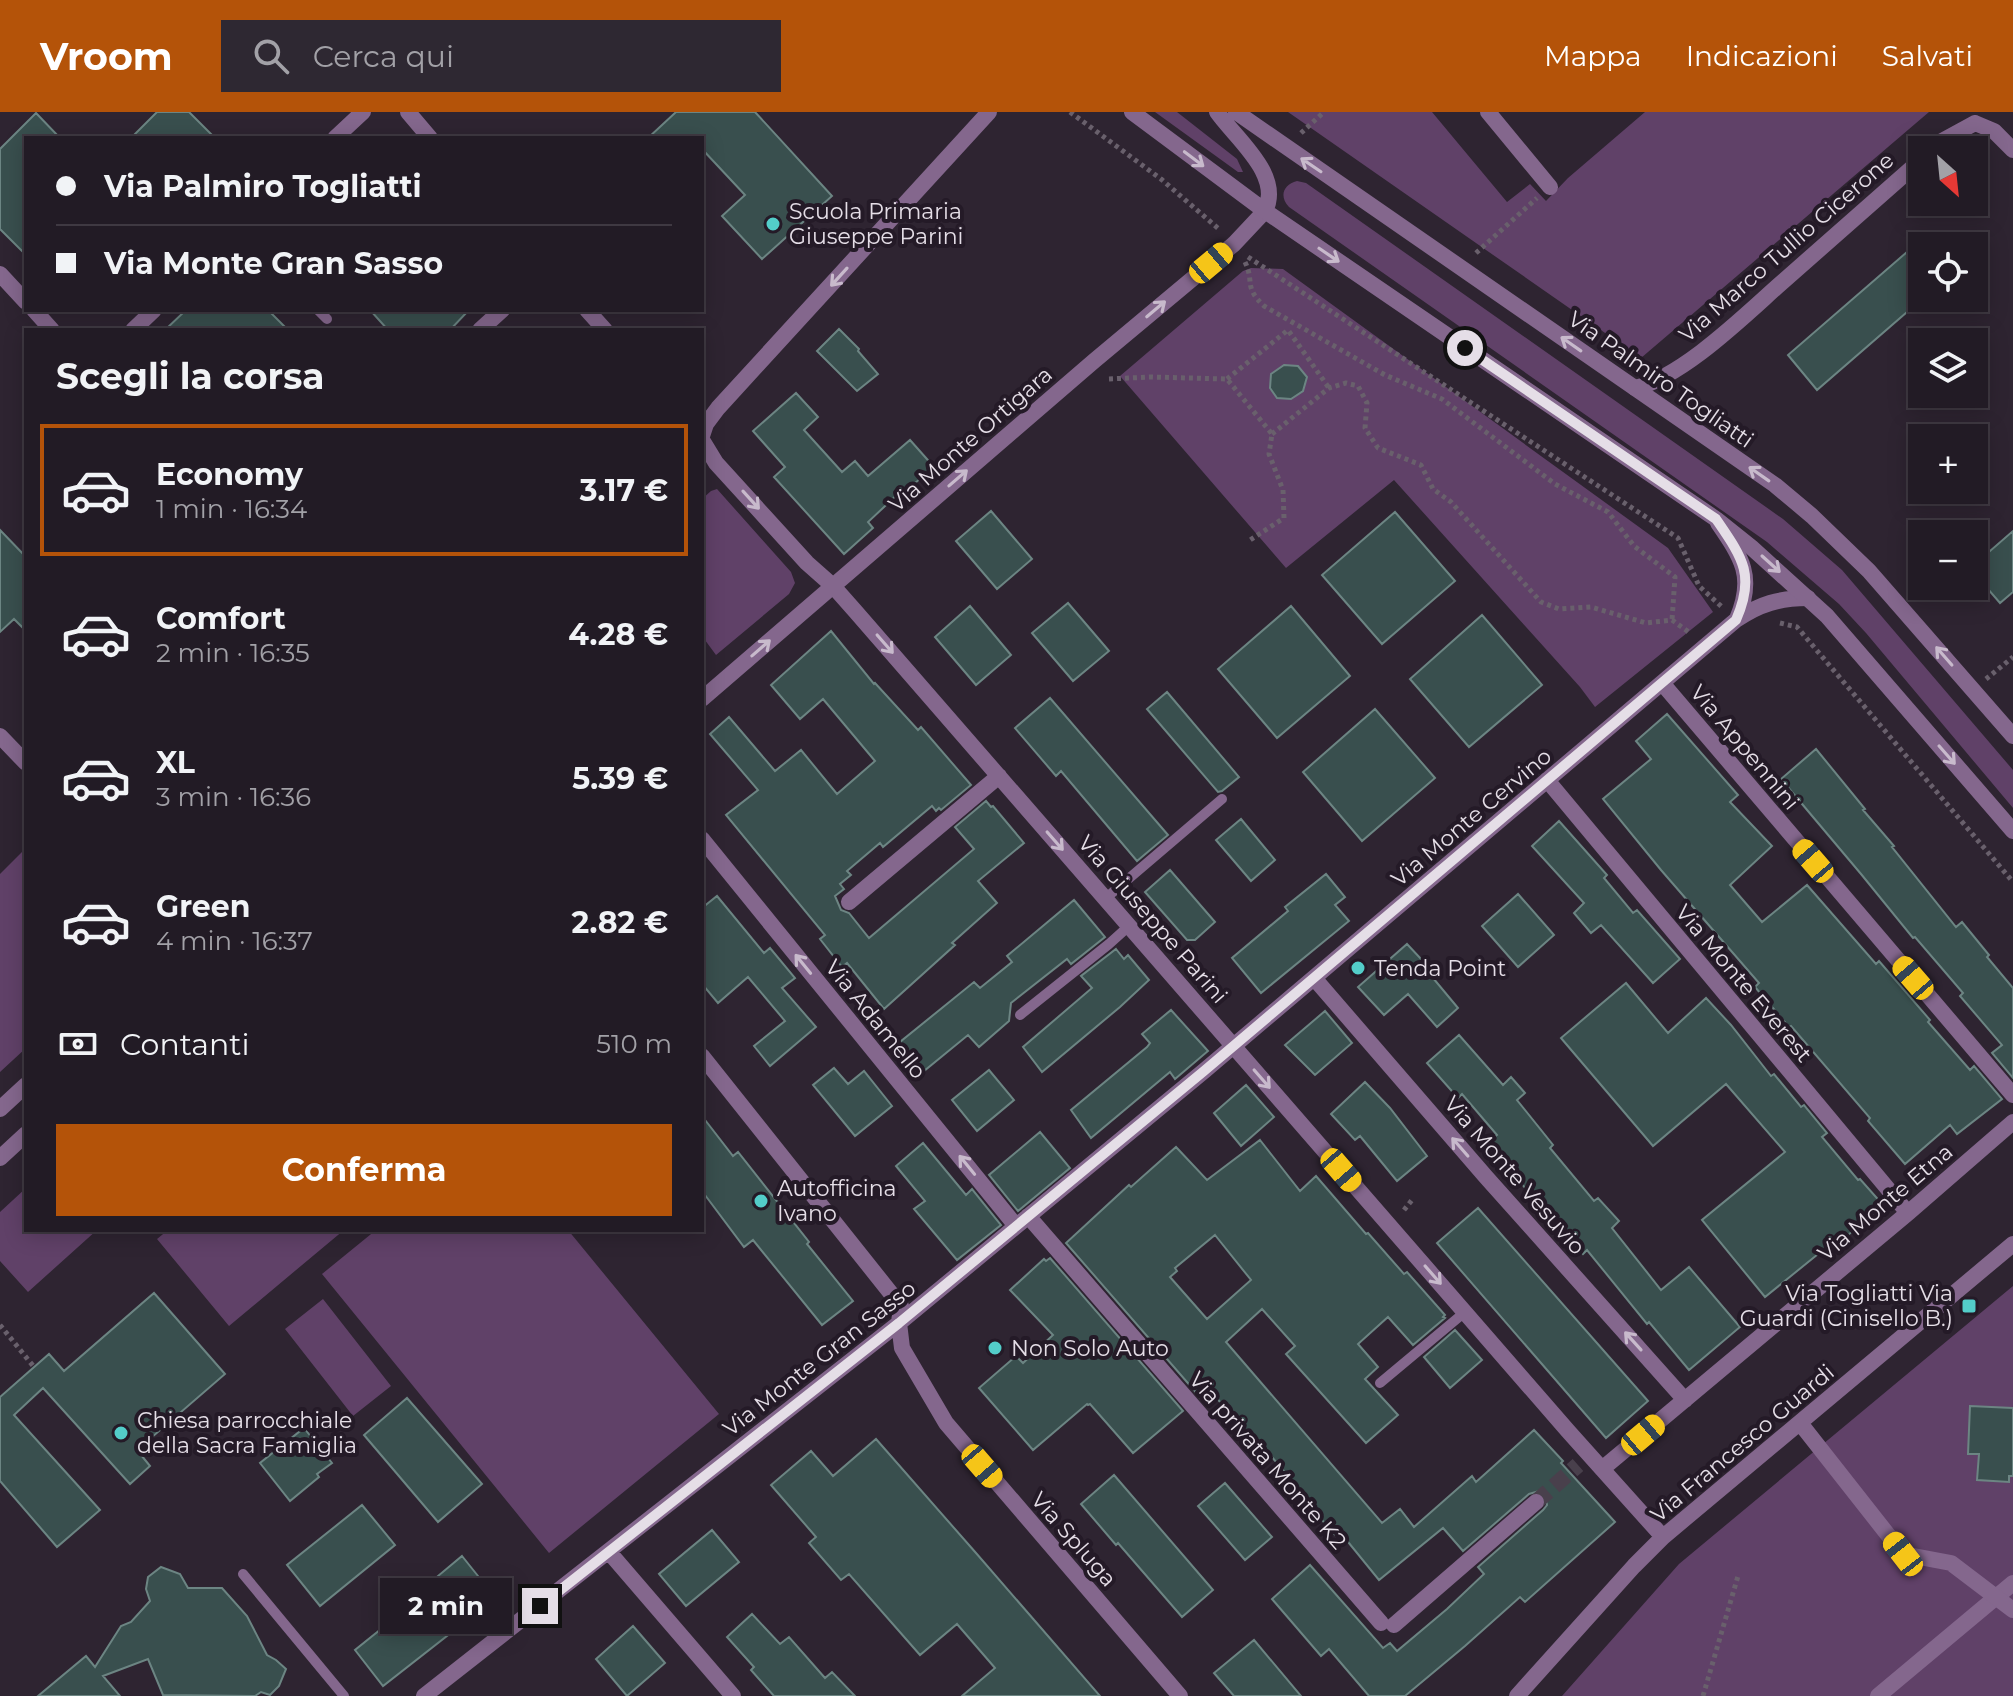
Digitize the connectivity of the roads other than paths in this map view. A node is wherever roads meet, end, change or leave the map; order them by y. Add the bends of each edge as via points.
1 (363, 112) edge
2 (408, 112) edge
3 (981, 112) edge
4 (989, 112) edge
5 (1132, 112) edge
6 (1217, 112) edge
7 (1236, 112) edge
8 (1488, 112) edge
9 (1974, 118) edge
10 (337, 136) edge
11 (428, 136) edge
12 (1949, 136) edge
13 (967, 137) junction
14 (2013, 150) edge
15 (1908, 171) edge
16 (1550, 187) road end
17 (1265, 211) junction
18 (0, 274) edge
19 (24, 300) edge
20 (36, 312) edge
21 (152, 312) edge
22 (320, 312) edge
23 (500, 312) edge
24 (589, 312) edge
25 (327, 319) dead end
26 (50, 328) edge
27 (135, 328) edge
28 (482, 328) edge
29 (603, 328) edge
30 (1635, 388) junction
31 (704, 431) edge
32 (704, 442) edge
33 (1716, 519) junction
34 (833, 586) junction
35 (1808, 598) junction
36 (1736, 620) junction
37 (1662, 683) junction
38 (704, 697) edge
39 (0, 736) edge
40 (2013, 736) edge
41 (24, 761) edge
42 (999, 776) junction
43 (1547, 780) junction
44 (1222, 799) dead end
45 (2013, 831) edge
46 (704, 841) edge
47 (1106, 898) junction
48 (849, 902) dead end
49 (1129, 926) junction
50 (1314, 978) junction
51 (1020, 1015) dead end
52 (1234, 1046) junction
53 (704, 1059) edge
54 (24, 1087) edge
55 (2013, 1095) edge
56 (0, 1109) edge
57 (2013, 1122) edge
58 (24, 1136) edge
59 (0, 1158) edge
60 (1908, 1213) junction
61 (1022, 1221) junction
62 (2013, 1244) edge
63 (1465, 1312) junction
64 (899, 1323) junction
65 (1380, 1383) dead end
66 (1685, 1400) junction
67 (1800, 1423) junction
68 (1602, 1469) junction
69 (1536, 1502) tunnel mouth
70 (1663, 1537) junction
71 (609, 1552) junction
72 (243, 1574) dead end
73 (2013, 1583) edge
74 (1996, 1596) junction
75 (2013, 1610) edge
76 (344, 1696) edge
77 (424, 1696) edge
78 (733, 1696) edge
79 (1180, 1696) edge
80 (1517, 1696) edge
81 (1878, 1696) edge

1 - 10 street
2 - 11 street
3 - 13 street
4 - 13 street
5 -> 17 street
6 - 17 street via 1265,175 1270,196
30 -> 7 street, Via Palmiro Togliatti
8 - 16 street
9 - 12 street
9 - 14 street
13 -> 31 street via 718,408
15 - 30 street, Via Marco Tullio Cicerone via 1725,332 1658,380
17 -> 33 street
34 -> 17 street, Via Monte Ortigara via 1234,244
18 - 19 street
20 - 26 street
21 - 27 street
22 - 25 lane
23 - 28 street
24 - 29 street
40 -> 30 street, Via Palmiro Togliatti via 1842,543 1775,485
32 -> 34 street, Via Giuseppe Parini via 716,463
33 -> 35 street
33 - 36 street via 1746,578
38 -> 34 street, Via Monte Ortigara
34 -> 42 street, Via Giuseppe Parini
35 - 36 street, Via Monte Cervino via 1782,599
35 -> 45 street
36 - 37 street, Via Monte Cervino
37 - 43 street, Via Monte Cervino
37 - 55 street, Via Appennini
39 - 41 street
42 -> 47 street, Via Giuseppe Parini
42 - 48 street
43 - 50 street, Via Monte Cervino
43 - 60 street, Via Monte Everest
44 - 47 lane
61 -> 46 street, Via Adamello
47 - 49 street, Via Giuseppe Parini
49 - 51 lane
49 - 52 street, Via Giuseppe Parini
50 - 52 street, Via Monte Cervino
66 -> 50 street, Via Monte Vesuvio
52 - 61 street, Via Monte Gran Sasso
52 -> 63 street, Via Giuseppe Parini
53 - 64 street, Via Spluga via 901,1306
54 - 56 street
57 - 60 street, Via Monte Etna
58 - 59 street
60 - 66 street, Via Monte Etna
61 - 64 street, Via Monte Gran Sasso
61 - 69 street, Via privata Monte K2 via 1387,1624
62 - 67 street, Via Francesco Guardi
63 - 65 lane
63 - 68 street, Via Giuseppe Parini via 1583,1460
64 - 71 street, Via Monte Gran Sasso
64 - 79 street, Via Spluga via 902,1348 946,1423
66 - 68 street, Via Monte Etna
67 - 70 street, Via Francesco Guardi
67 - 74 street via 1903,1554 1951,1563
68 - 70 street, Via Giuseppe Parini
70 - 80 street, Via Francesco Guardi
71 - 77 street, Via Monte Gran Sasso
71 - 78 street
72 - 76 lane
73 - 74 street
74 - 75 street
74 - 81 street

